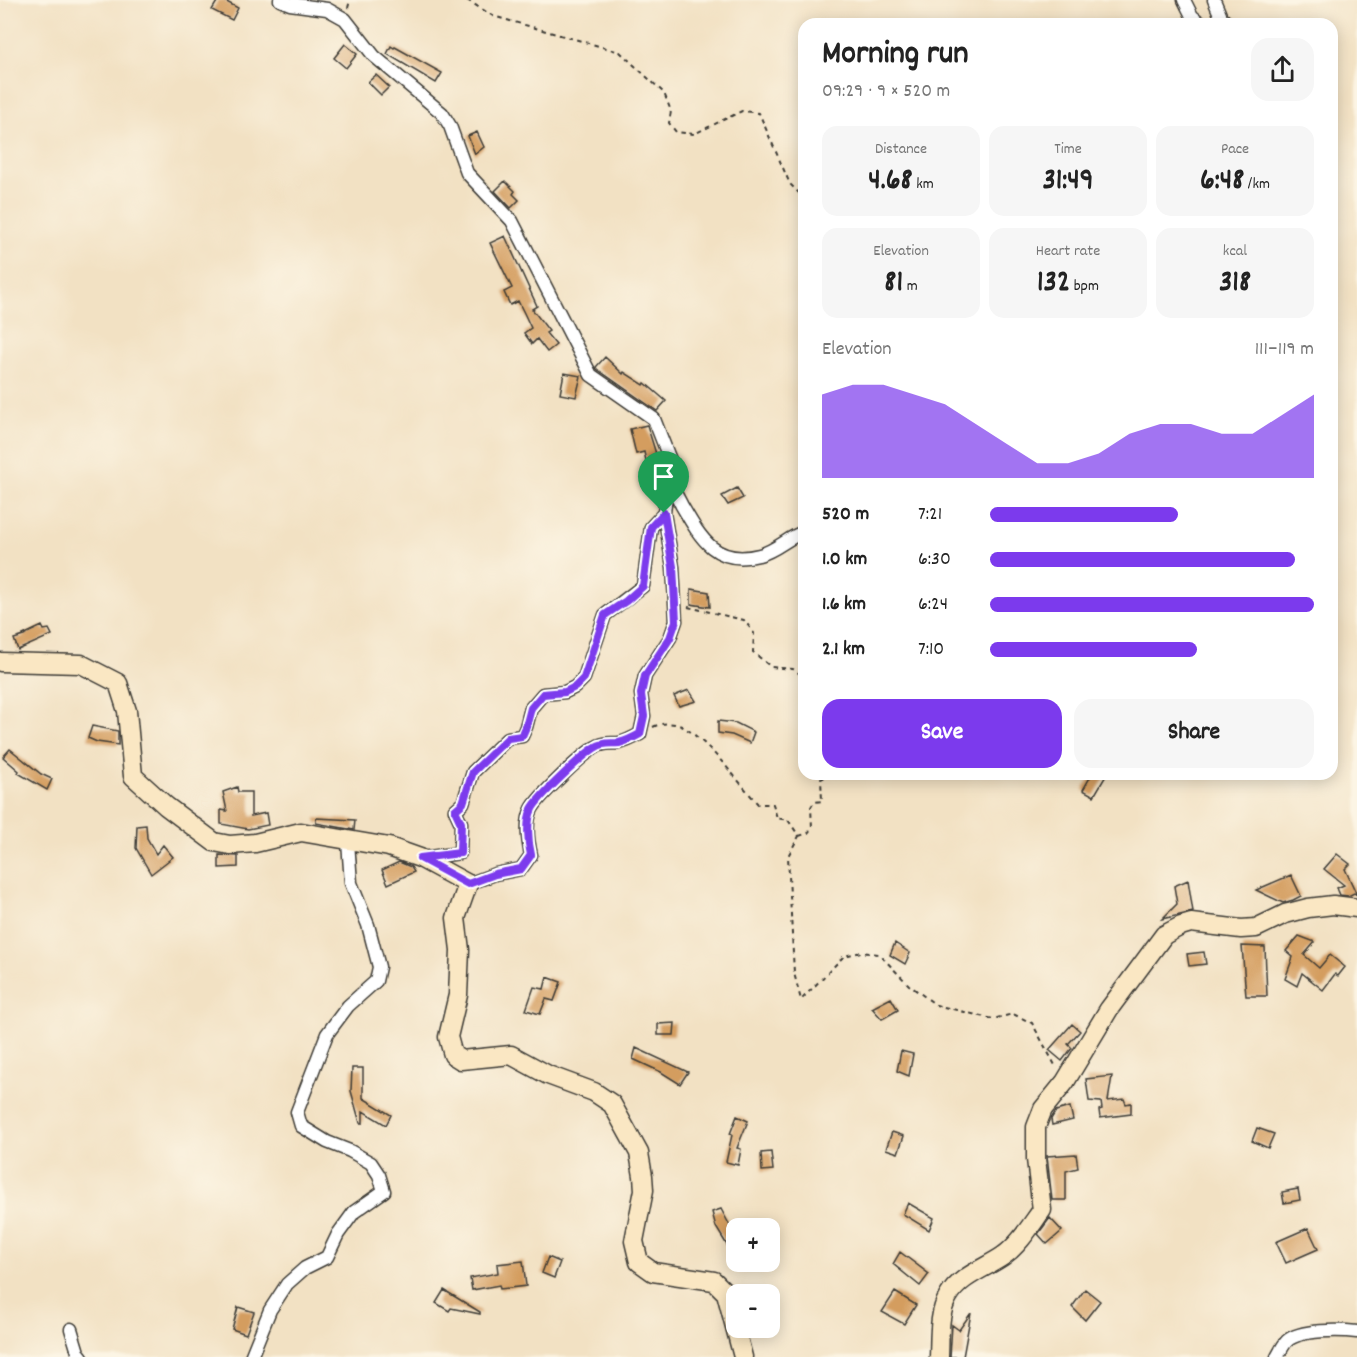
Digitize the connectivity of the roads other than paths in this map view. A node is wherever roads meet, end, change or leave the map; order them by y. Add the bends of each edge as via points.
1 (280, 0) edge
2 (1184, 0) edge
3 (1214, 0) edge
4 (1194, 18) edge
5 (1222, 18) edge
6 (667, 483) junction
7 (664, 513) junction
8 (798, 535) edge
9 (0, 662) edge
10 (348, 842) junction
11 (420, 858) junction
12 (468, 884) junction
13 (1357, 908) edge
14 (71, 1329) dead end
15 (1357, 1332) edge
16 (82, 1357) edge
17 (252, 1357) edge
18 (743, 1357) edge
19 (939, 1357) edge
20 (1277, 1357) edge

1 - 6 street via 327,9 345,20 374,57 442,113 466,173 512,221 591,375 654,418 670,460
2 - 4 street
3 - 5 street
6 - 7 street
6 - 8 street via 699,536 720,554 736,558 761,555
7 - 11 street via 651,527 643,586 605,615 584,678 565,692 543,694 531,708 522,736 508,738 473,772 463,803 455,810 461,823 460,853
7 - 12 street via 676,621 670,638 645,676 640,734 628,741 595,747 546,791 531,810 531,855 521,869
9 - 10 main road via 81,663 118,682 127,711 133,776 214,843 255,843 301,832
10 - 11 main road via 389,847
10 - 17 street via 351,883 379,967 376,981 348,1006 327,1034 297,1112 301,1126 371,1163 384,1191 354,1212 327,1257 305,1268 287,1284 270,1310
11 - 12 main road
12 - 18 main road via 456,918 460,950 458,995 448,1037 453,1055 461,1060 511,1055 612,1104 639,1153 643,1176 634,1241 639,1262 654,1272 714,1281 726,1293
13 - 19 main road via 1308,908 1256,928 1191,923 1164,935 1043,1109 1036,1128 1042,1210 1005,1255 971,1274 948,1297 942,1314
14 - 16 street
15 - 20 street via 1303,1334 1287,1340

